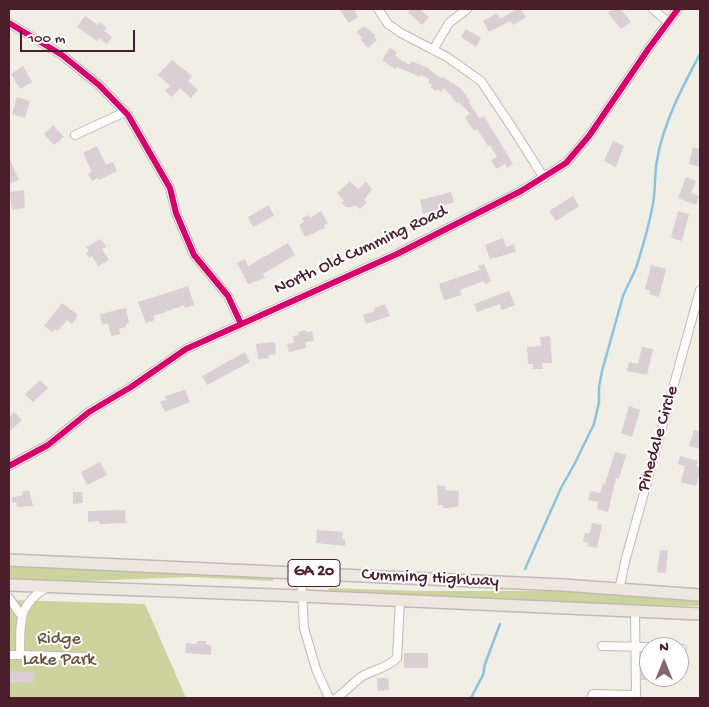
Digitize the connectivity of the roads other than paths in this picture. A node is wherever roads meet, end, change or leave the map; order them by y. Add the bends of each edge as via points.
1 (378, 9) edge
2 (466, 9) edge
3 (653, 9) edge
4 (678, 9) edge
5 (668, 22) junction
6 (9, 23) edge
7 (433, 50) junction
8 (125, 112) junction
9 (76, 135) dead end
10 (544, 178) junction
11 (700, 290) edge
12 (241, 324) junction
13 (9, 466) edge
14 (9, 560) edge
15 (301, 572) junction
16 (9, 585) edge
17 (47, 587) junction
18 (619, 590) junction
19 (700, 595) edge
20 (301, 596) junction
21 (9, 598) edge
22 (400, 600) junction
23 (635, 611) junction
24 (700, 614) edge
25 (21, 615) junction
26 (602, 646) dead end
27 (636, 647) junction
28 (9, 655) edge
29 (20, 655) junction
30 (85, 657) dead end
31 (329, 698) edge
32 (336, 698) edge
33 (591, 698) edge

1 - 7 street via 388,24
2 - 7 street via 449,23
3 - 5 street
4 - 5 street, North Old Cumming Road
5 - 10 street, North Old Cumming Road via 589,136 566,163
6 - 8 street via 62,55
7 - 10 street via 481,81
8 - 9 street
8 - 12 street via 170,188 176,213 194,255 228,296
10 - 12 street, North Old Cumming Road via 375,264
11 - 18 street, Pinedale Circle
12 - 13 street, North Old Cumming Road via 186,349 89,412 48,445
14 - 15 highway, Cumming Highway / GA 20
15 - 18 highway, Cumming Highway / GA 20
15 - 20 street
16 - 17 highway, Cumming Highway / GA 20
17 - 20 highway, Cumming Highway / GA 20
17 - 25 street via 33,596
18 - 19 highway, Cumming Highway / GA 20
20 - 22 highway, Cumming Highway / GA 20
20 - 31 street via 309,650
21 - 25 street
22 - 23 highway, Cumming Highway / GA 20
22 - 32 street via 397,658 392,664 362,677
23 - 24 highway, Cumming Highway / GA 20
23 - 27 street
25 - 29 street
26 - 27 street
27 - 33 street via 636,695 593,694
28 - 29 street
29 - 30 street

